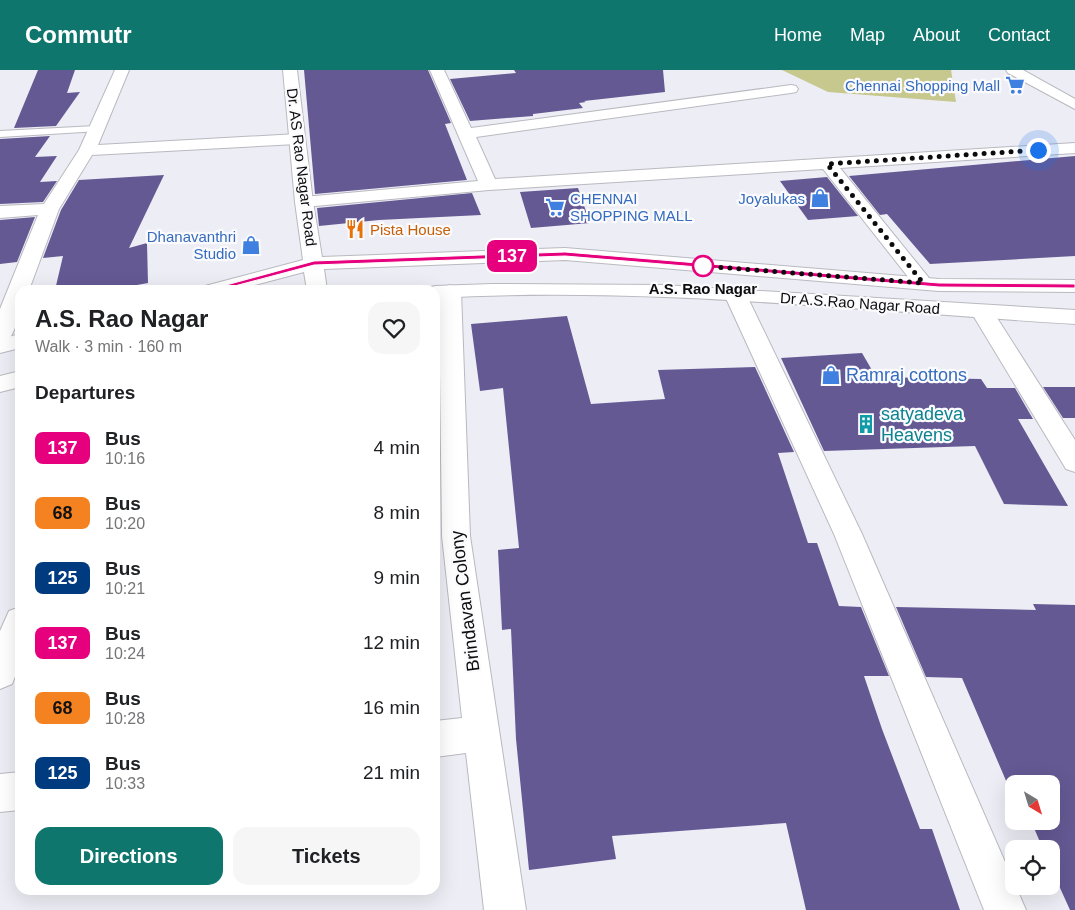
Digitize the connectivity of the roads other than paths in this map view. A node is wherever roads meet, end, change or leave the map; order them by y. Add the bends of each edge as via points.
1 (122, 70) edge
2 (290, 70) edge
3 (1013, 70) edge
4 (443, 71) edge
5 (779, 77) dead end
6 (1075, 105) edge
7 (96, 129) junction
8 (0, 134) edge
9 (466, 134) junction
10 (297, 138) junction
11 (1075, 148) edge
12 (87, 150) junction
13 (827, 164) junction
14 (489, 185) junction
15 (304, 202) junction
16 (50, 209) junction
17 (0, 212) edge
18 (314, 263) junction
19 (923, 283) junction
20 (20, 285) edge
21 (231, 285) edge
22 (316, 285) edge
23 (1075, 286) edge
24 (442, 291) edge
25 (735, 294) junction
26 (15, 298) edge
27 (982, 312) junction
28 (1075, 317) edge
29 (0, 336) edge
30 (15, 342) edge
31 (0, 346) edge
32 (15, 380) edge
33 (0, 384) edge
34 (1075, 462) edge
35 (15, 634) edge
36 (0, 673) edge
37 (482, 734) junction
38 (440, 738) edge
39 (15, 792) edge
40 (0, 793) edge
41 (505, 910) edge
42 (1005, 910) edge

1 - 7 street
2 - 10 street, Dr. AS Rao Nagar Road
3 - 6 street
4 - 9 street
5 - 9 street via 791,89
7 - 8 lane
7 - 12 street
9 - 14 street
10 - 12 street
10 - 15 street, Dr. AS Rao Nagar Road
11 - 13 street
12 - 16 street
13 - 14 street
13 - 19 street
14 - 15 street
15 - 18 street, Dr. AS Rao Nagar Road
16 - 17 street
16 - 20 street
18 - 19 street via 565,254
18 - 21 street
18 - 22 street, Dr. AS Rao Nagar Road
19 - 23 street
24 - 25 street, Dr A.S.Rao Nagar Road via 597,288
24 - 37 street, Brindavan Colony via 456,536
25 - 27 street, Dr A.S.Rao Nagar Road
25 - 42 street via 848,534
26 - 29 street
27 - 28 street, Dr A.S.Rao Nagar Road
27 - 34 street
30 - 31 street
32 - 33 street
35 - 36 street
37 - 38 street
37 - 41 street, Brindavan Colony
39 - 40 street

